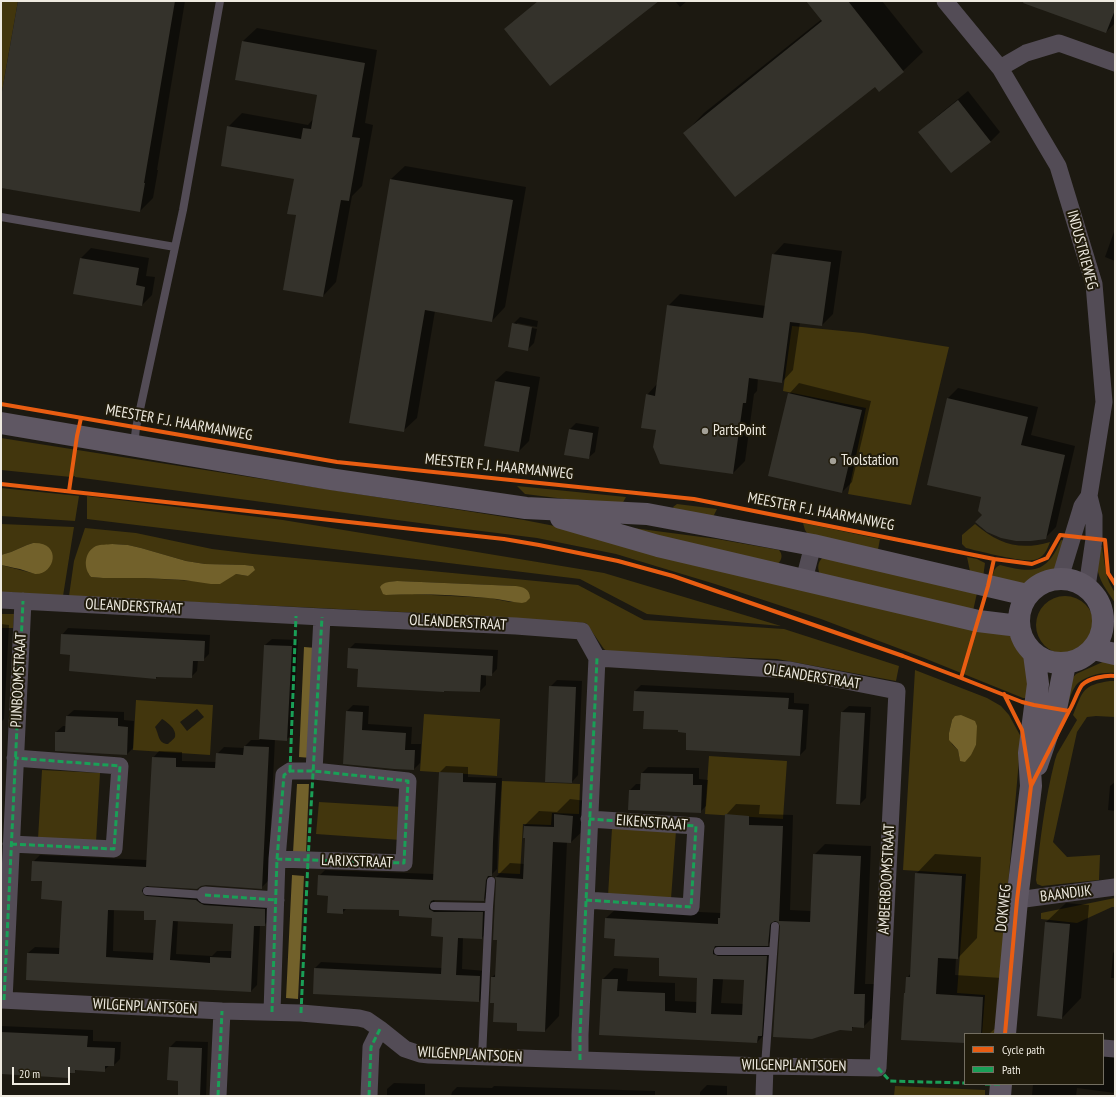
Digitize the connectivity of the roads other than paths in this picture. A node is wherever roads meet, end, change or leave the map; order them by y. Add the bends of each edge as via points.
1 (220, 1) edge
2 (945, 1) edge
3 (1115, 63) edge
4 (1000, 68) junction
5 (1, 217) edge
6 (175, 248) junction
7 (1, 423) edge
8 (134, 445) junction
9 (1089, 496) junction
10 (526, 508) junction
11 (813, 545) junction
12 (1060, 578) junction
13 (804, 580) junction
14 (1087, 587) junction
15 (1027, 595) junction
16 (1, 600) edge
17 (23, 601) junction
18 (322, 617) junction
19 (1110, 619) edge
20 (1019, 626) junction
21 (1094, 649) junction
22 (1034, 654) junction
23 (1115, 654) edge
24 (597, 658) junction
25 (1065, 664) junction
26 (897, 691) joint
27 (15, 758) junction
28 (314, 771) junction
29 (1030, 786) junction
30 (590, 818) junction
31 (11, 844) junction
32 (278, 859) junction
33 (491, 881) dead end
34 (5, 887) edge
35 (1115, 887) edge
36 (147, 891) dead end
37 (205, 895) joint
38 (276, 900) junction
39 (586, 900) junction
40 (1016, 900) junction
41 (434, 906) dead end
42 (489, 907) junction
43 (775, 926) dead end
44 (718, 951) dead end
45 (773, 951) junction
46 (2, 1000) edge
47 (222, 1011) junction
48 (272, 1012) junction
49 (380, 1029) junction
50 (1005, 1033) edge
51 (1104, 1048) edge
52 (1115, 1049) edge
53 (482, 1057) junction
54 (580, 1060) junction
55 (765, 1066) junction
56 (878, 1068) joint
57 (1001, 1085) edge
58 (218, 1096) edge
59 (369, 1096) edge
60 (764, 1096) edge
61 (1000, 1096) edge

1 - 6 lane
2 - 4 street, INDUSTRIEWEG
3 - 4 street via 1059,43 1026,53
4 - 9 street, INDUSTRIEWEG via 1058,166 1094,284 1104,402
5 - 6 lane
6 - 8 lane
7 - 8 main road, MEESTER F.J. HAARMANWEG
8 - 10 main road, MEESTER F.J. HAARMANWEG via 330,479
9 - 12 street, INDUSTRIEWEG via 1082,506
9 - 14 street, INDUSTRIEWEG via 1094,516 1094,539
10 - 11 main road, MEESTER F.J. HAARMANWEG via 647,514
10 - 13 main road, MEESTER F.J. HAARMANWEG via 658,546
11 - 13 street
11 - 15 main road, MEESTER F.J. HAARMANWEG
12 - 14 main road via 1074,580
12 - 15 main road via 1042,583
13 - 20 main road, MEESTER F.J. HAARMANWEG via 978,621
14 - 19 main road via 1099,600
15 - 20 main road via 1020,610
16 - 17 street, OLEANDERSTRAAT
17 - 18 street, OLEANDERSTRAAT
17 - 27 street, PIJNBOOMSTRAAT
18 - 24 street, OLEANDERSTRAAT via 582,631
18 - 28 street
19 - 21 main road
20 - 22 main road via 1024,642
21 - 23 main road
21 - 25 main road via 1081,659
22 - 25 main road via 1049,662
22 - 29 main road, DOKWEG via 1038,684 1029,754
24 - 26 street, OLEANDERSTRAAT via 790,670
24 - 30 street
25 - 29 main road, DOKWEG via 1056,709
26 - 56 street, AMBERBOOMSTRAAT
27 - 31 street, PIJNBOOMSTRAAT
27 - 31 street via 120,766 114,849
28 - 32 street, LARIXSTRAAT via 290,771 284,775
28 - 32 street, LARIXSTRAAT via 408,781 404,863
29 - 40 main road, DOKWEG
30 - 39 street
30 - 39 street, EIKENSTRAAT via 696,826 691,907
31 - 34 street, PIJNBOOMSTRAAT
32 - 38 street, LARIXSTRAAT
33 - 42 lane
34 - 46 street, PIJNBOOMSTRAAT
35 - 40 street, BAANDIJK
36 - 37 lane
37 - 38 street
38 - 48 street, LARIXSTRAAT
39 - 54 street
40 - 50 main road, DOKWEG
41 - 42 lane
42 - 53 lane
43 - 45 lane
44 - 45 lane
45 - 55 lane
46 - 47 street, WILGENPLANTSOEN
47 - 48 street, WILGENPLANTSOEN
47 - 58 street
48 - 49 street, WILGENPLANTSOEN via 359,1018
49 - 53 street, WILGENPLANTSOEN via 411,1052
49 - 59 street via 371,1047
51 - 52 street
53 - 54 street, WILGENPLANTSOEN
54 - 55 street, WILGENPLANTSOEN
55 - 56 street, WILGENPLANTSOEN
55 - 60 street
57 - 61 main road

